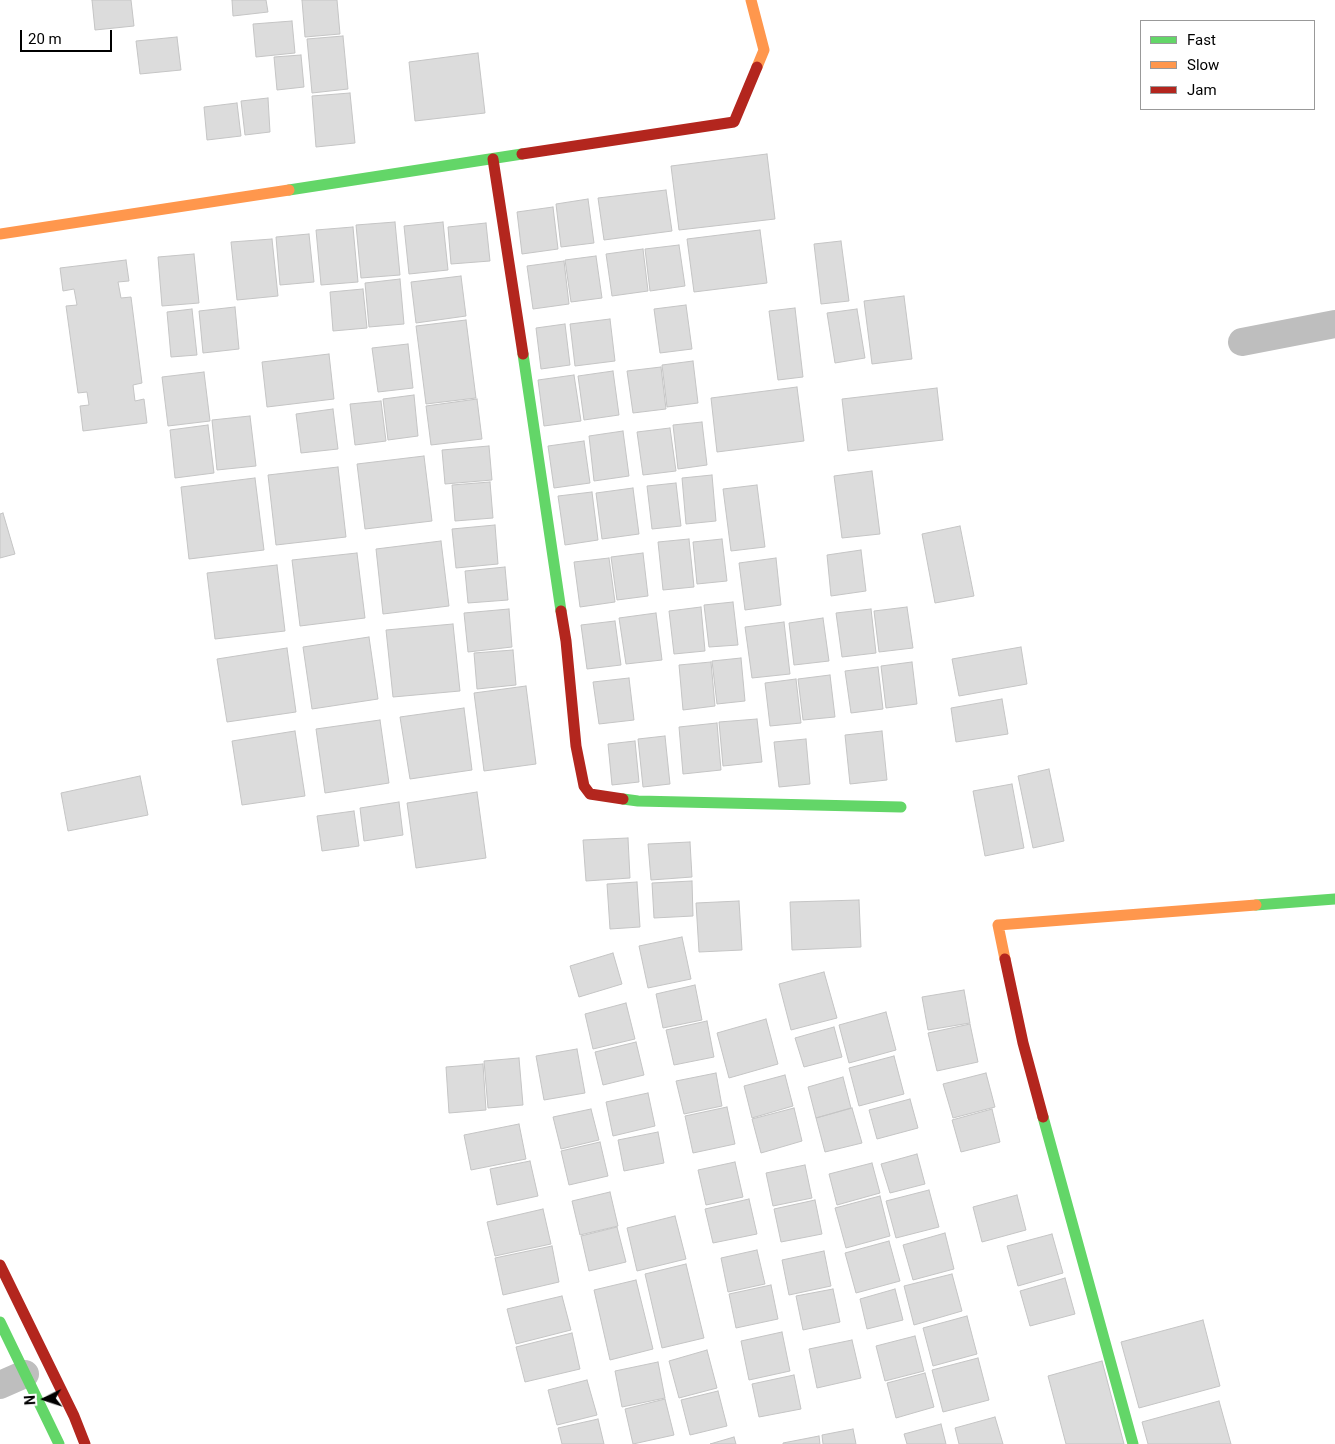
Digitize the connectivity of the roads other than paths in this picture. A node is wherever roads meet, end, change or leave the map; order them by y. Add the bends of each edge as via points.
1 (751, 0) edge
2 (493, 159) junction
3 (0, 234) edge
4 (1335, 324) edge
5 (1242, 342) dead end
6 (901, 807) dead end
7 (1335, 899) edge
8 (0, 1265) edge
9 (0, 1322) edge
10 (26, 1374) junction
11 (0, 1385) edge
12 (58, 1444) edge
13 (86, 1444) edge
14 (1134, 1444) edge

1 - 2 street via 764,50 734,122
2 - 3 street
2 - 6 street via 566,640 576,746 584,786 590,794 638,801
4 - 5 street
7 - 14 street via 998,926 1023,1043
8 - 13 street
9 - 10 street
10 - 11 street
10 - 12 street

